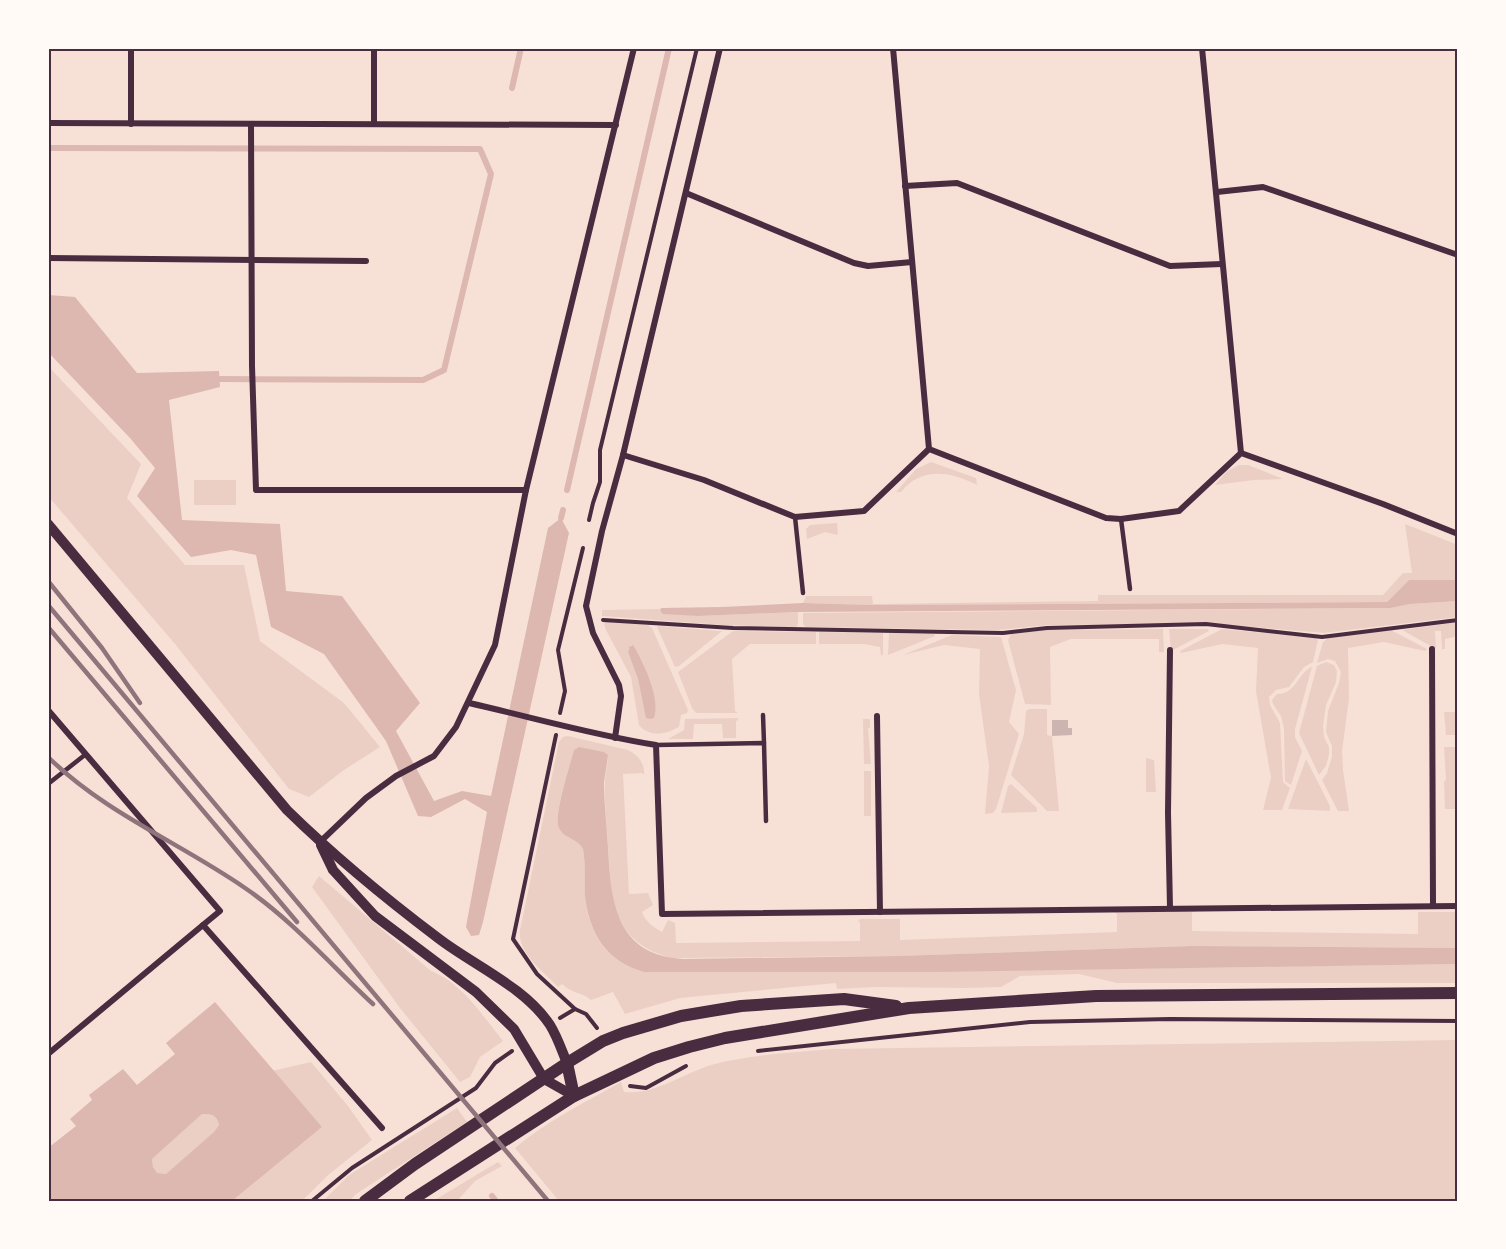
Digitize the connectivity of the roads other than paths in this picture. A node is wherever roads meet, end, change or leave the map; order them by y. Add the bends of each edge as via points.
1 (131, 48) edge
2 (374, 48) edge
3 (634, 48) edge
4 (720, 48) edge
5 (893, 48) edge
6 (1202, 48) edge
7 (48, 123) edge
8 (131, 124) junction
9 (374, 124) junction
10 (616, 125) junction
11 (251, 128) junction
12 (905, 186) junction
13 (1217, 192) junction
14 (686, 193) junction
15 (1458, 255) edge
16 (48, 258) edge
17 (253, 260) junction
18 (366, 261) dead end
19 (912, 262) junction
20 (1222, 264) junction
21 (929, 449) junction
22 (1241, 453) junction
23 (622, 455) junction
24 (526, 490) junction
25 (795, 517) junction
26 (1120, 519) junction
27 (48, 524) edge
28 (1458, 534) edge
29 (1130, 589) dead end
30 (803, 593) dead end
31 (1432, 649) dead end
32 (1170, 650) dead end
33 (469, 703) junction
34 (48, 710) edge
35 (763, 716) dead end
36 (877, 716) dead end
37 (615, 738) junction
38 (764, 743) junction
39 (656, 745) junction
40 (86, 754) junction
41 (48, 784) edge
42 (766, 821) dead end
43 (320, 842) junction
44 (1434, 906) junction
45 (1458, 906) edge
46 (1170, 908) junction
47 (880, 912) junction
48 (203, 925) junction
49 (1458, 993) edge
50 (909, 1008) junction
51 (48, 1054) edge
52 (567, 1063) junction
53 (544, 1079) junction
54 (574, 1096) junction
55 (382, 1128) dead end
56 (365, 1201) edge
57 (410, 1201) edge

1 - 8 street
2 - 9 street
3 - 10 street
4 - 14 street
5 - 12 street
6 - 13 street
7 - 8 street
8 - 11 street
9 - 10 street
9 - 11 street
10 - 24 street
11 - 17 street
12 - 19 street
12 - 20 street via 957,183 1170,266
13 - 15 street via 1263,187
13 - 20 street
14 - 19 street via 854,263 868,266
14 - 23 street
16 - 17 street
17 - 18 street
17 - 24 street via 256,490
19 - 21 street
20 - 22 street
21 - 25 street via 864,511
21 - 26 street via 1106,518
22 - 26 street via 1179,512
22 - 28 street
23 - 25 street via 704,480
23 - 37 street via 586,606 593,633 619,685
24 - 33 street via 495,645
25 - 30 lane
26 - 29 lane
27 - 43 street via 287,810
31 - 44 street
32 - 46 street
33 - 37 street
33 - 43 street via 434,756 366,798
34 - 40 street
35 - 38 lane
36 - 47 street
37 - 39 street
38 - 39 lane
38 - 42 lane
39 - 47 street via 662,914
40 - 41 lane
40 - 48 street via 220,911
43 - 52 street via 440,940 509,985 536,1009 550,1025
43 - 53 street via 333,870 375,916 448,969 514,1029
44 - 45 street
44 - 46 street
46 - 47 street
48 - 51 street
48 - 55 street
49 - 50 main road via 1096,996
50 - 52 main road via 844,999 741,1006 681,1016 611,1038
50 - 54 main road via 689,1047 654,1058
52 - 53 main road
52 - 54 main road
53 - 54 street
53 - 56 main road
54 - 57 main road

